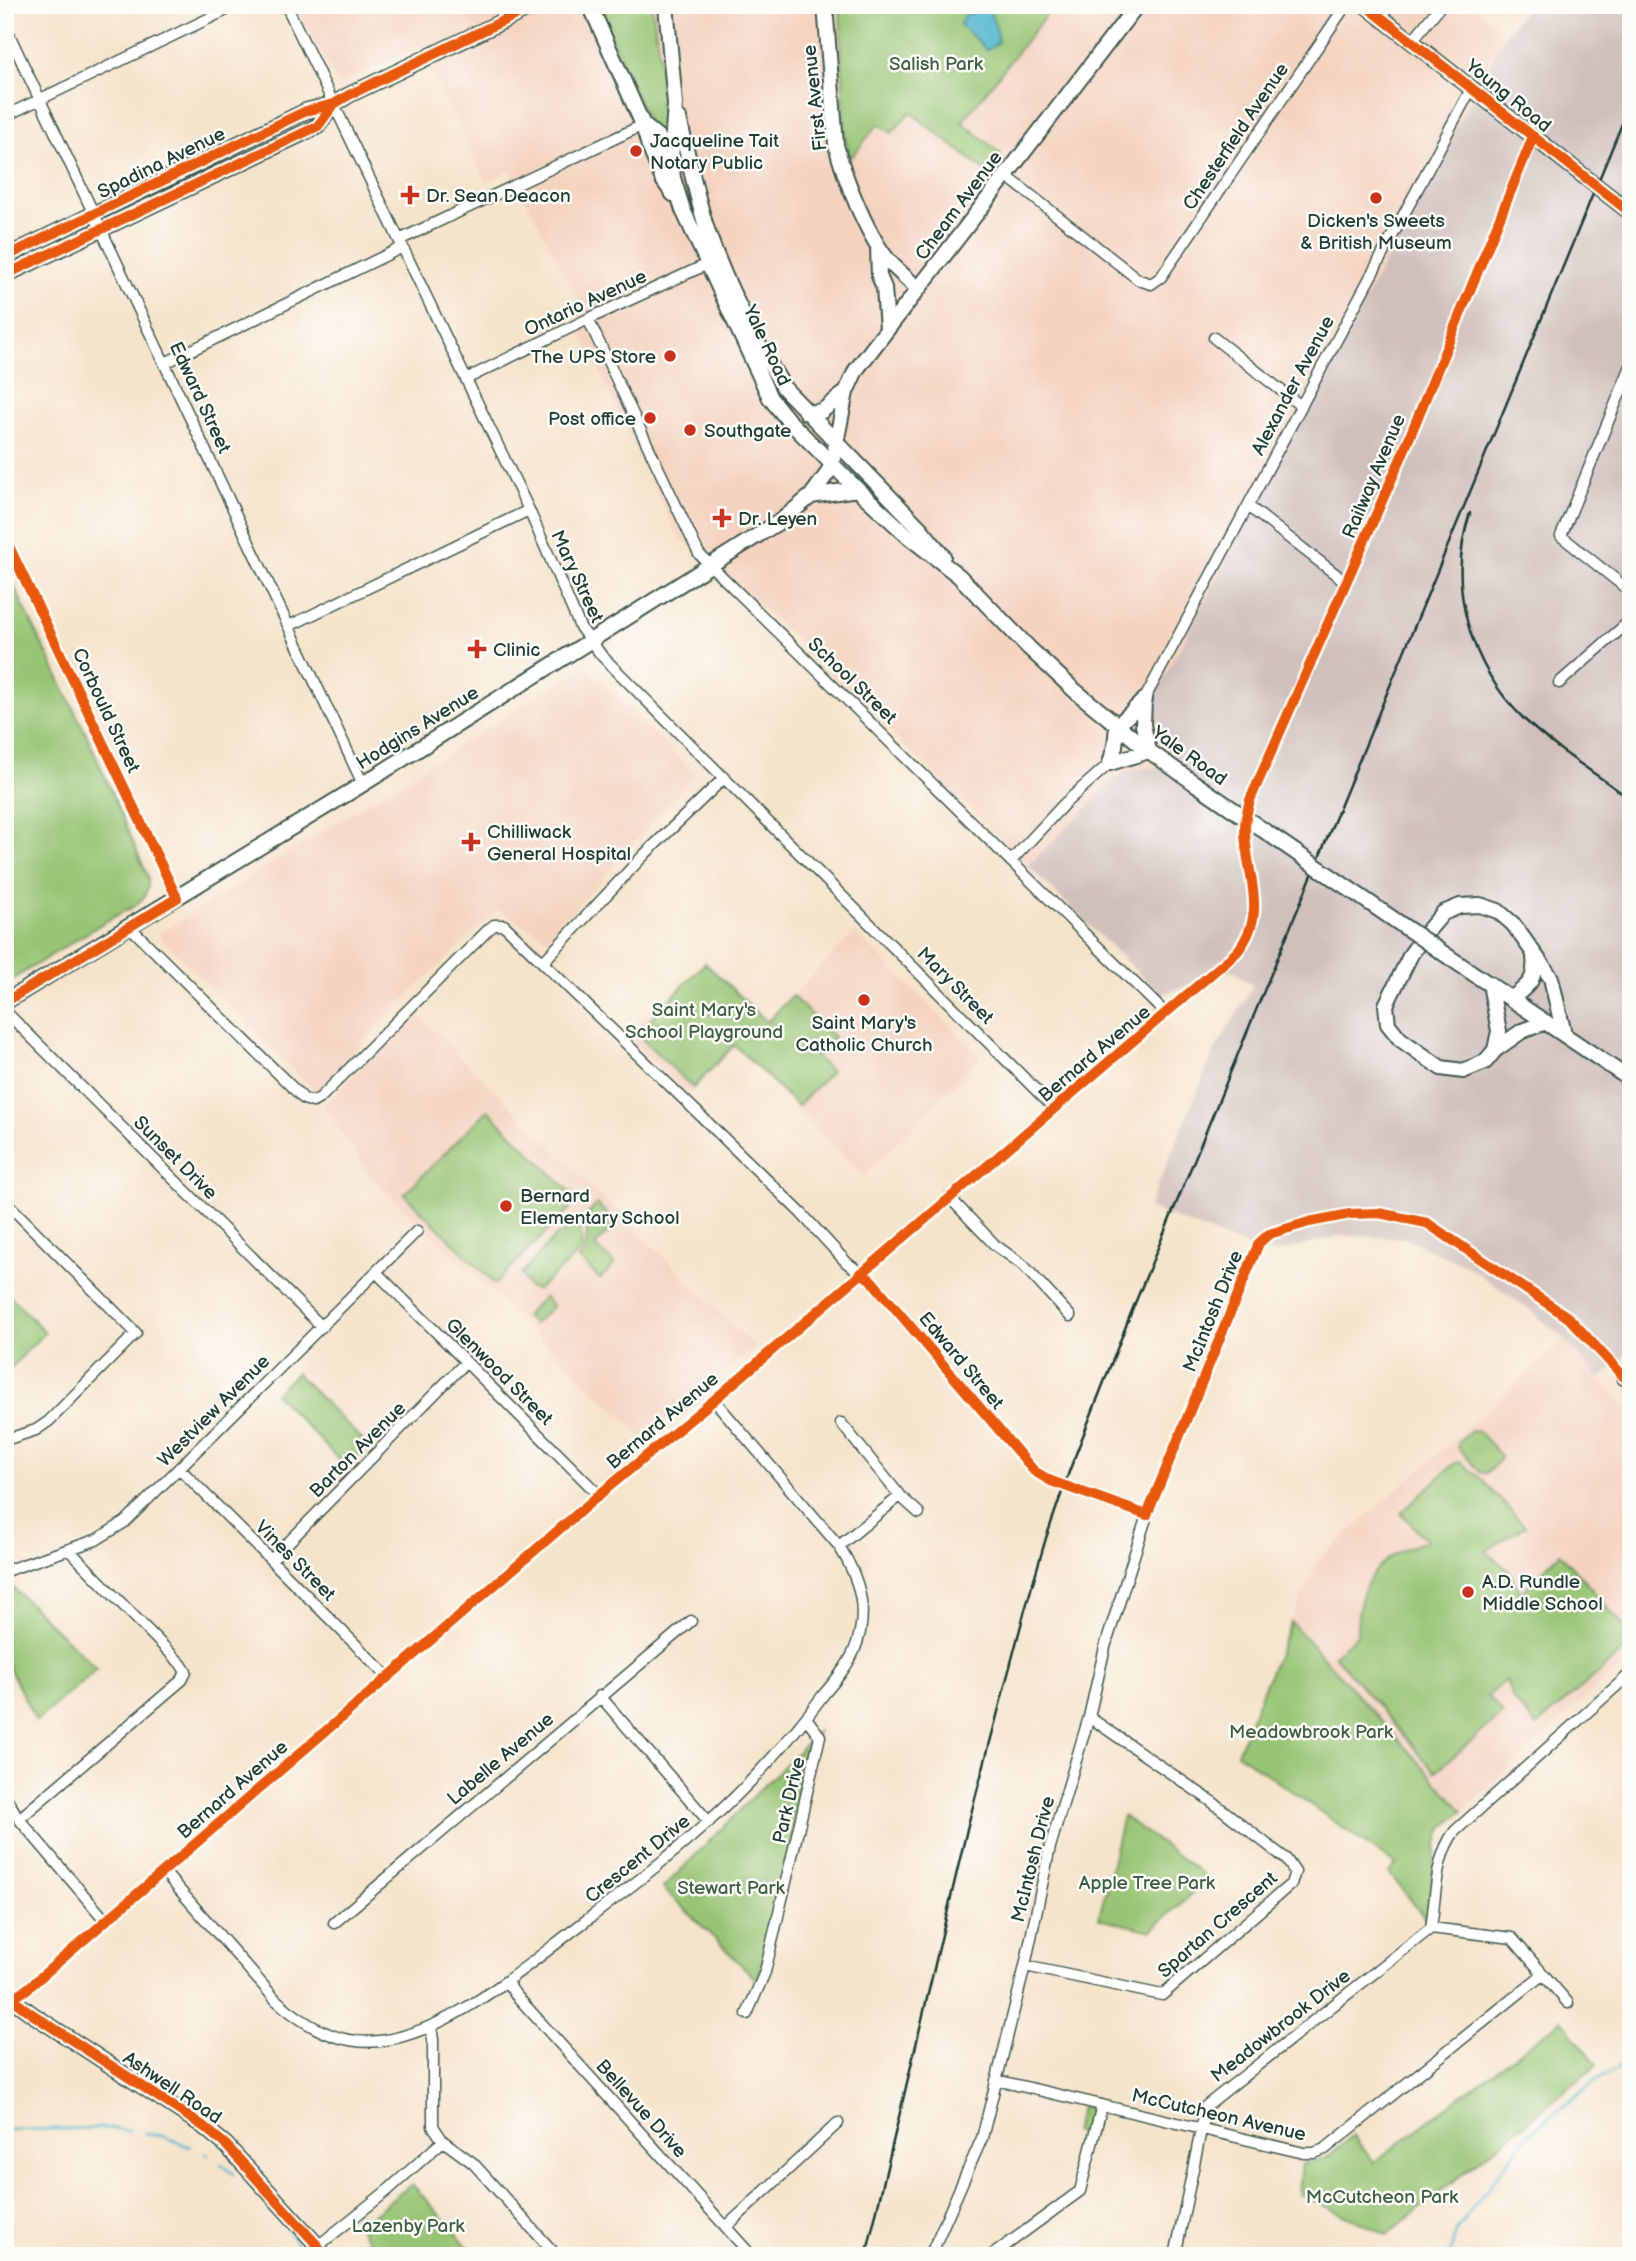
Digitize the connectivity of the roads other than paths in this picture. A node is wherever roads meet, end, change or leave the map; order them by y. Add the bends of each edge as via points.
1 (237, 5) edge
2 (286, 5) edge
3 (536, 5) edge
4 (590, 5) edge
5 (667, 5) edge
6 (825, 5) edge
7 (1137, 5) edge
8 (1346, 5) edge
9 (1365, 5) edge
10 (1441, 5) edge
11 (5, 26) edge
12 (1412, 41) junction
13 (1472, 87) junction
14 (41, 100) junction
15 (334, 104) junction
16 (675, 104) junction
17 (5, 116) edge
18 (643, 125) junction
19 (1533, 137) junction
20 (671, 159) junction
21 (1005, 175) junction
22 (683, 209) junction
23 (95, 214) junction
24 (1631, 214) edge
25 (102, 229) junction
26 (708, 233) junction
27 (401, 244) junction
28 (878, 246) junction
29 (5, 257) edge
30 (715, 261) junction
31 (5, 275) edge
32 (918, 289) junction
33 (588, 319) junction
34 (887, 328) junction
35 (1214, 338) dead end
36 (165, 363) junction
37 (1631, 366) edge
38 (466, 379) junction
39 (846, 392) junction
40 (1301, 406) junction
41 (807, 413) junction
42 (835, 441) junction
43 (832, 464) junction
44 (857, 489) junction
45 (811, 496) junction
46 (1248, 506) junction
47 (529, 510) junction
48 (5, 538) edge
49 (711, 567) junction
50 (959, 576) junction
51 (1346, 583) junction
52 (1631, 592) edge
53 (1631, 620) edge
54 (289, 626) junction
55 (589, 640) junction
56 (1559, 683) dead end
57 (1144, 700) junction
58 (1117, 726) junction
59 (1149, 751) junction
60 (1110, 763) junction
61 (724, 778) junction
62 (363, 784) junction
63 (1245, 827) joint
64 (1012, 860) junction
65 (177, 898) junction
66 (129, 926) junction
67 (1534, 955) junction
68 (543, 962) junction
69 (1490, 985) junction
70 (1512, 998) junction
71 (5, 1002) edge
72 (5, 1011) edge
73 (1166, 1014) junction
74 (1546, 1022) junction
75 (1564, 1034) junction
76 (1495, 1050) junction
77 (1631, 1080) edge
78 (1055, 1110) junction
79 (949, 1197) junction
80 (5, 1201) edge
81 (417, 1231) dead end
82 (376, 1272) junction
83 (861, 1273) junction
84 (1070, 1316) dead end
85 (322, 1327) junction
86 (466, 1363) junction
87 (1629, 1378) edge
88 (714, 1400) junction
89 (841, 1423) dead end
90 (5, 1440) edge
91 (179, 1468) junction
92 (1034, 1471) dead end
93 (599, 1495) junction
94 (900, 1496) junction
95 (919, 1513) dead end
96 (839, 1546) junction
97 (69, 1550) junction
98 (272, 1559) junction
99 (5, 1571) edge
100 (691, 1621) dead end
101 (1630, 1676) edge
102 (388, 1677) junction
103 (600, 1696) junction
104 (1089, 1717) junction
105 (806, 1718) junction
106 (5, 1796) edge
107 (19, 1819) junction
108 (709, 1822) junction
109 (163, 1871) junction
110 (105, 1920) junction
111 (334, 1923) dead end
112 (1431, 1928) junction
113 (1026, 1966) junction
114 (1542, 1975) junction
115 (507, 1982) junction
116 (7, 1999) edge
117 (1568, 2003) dead end
118 (747, 2014) dead end
119 (431, 2026) junction
120 (996, 2080) junction
121 (1102, 2105) junction
122 (838, 2123) dead end
123 (1200, 2127) junction
124 (443, 2141) junction
125 (726, 2227) junction
126 (320, 2251) edge
127 (557, 2256) edge
128 (752, 2256) edge
129 (930, 2256) edge
130 (991, 2256) edge
131 (1174, 2256) edge

1 - 14 street
2 - 15 street, Mary Street
3 - 15 main road, Spadina Avenue
4 - 18 main road
5 - 16 main road, Yale Road
6 - 28 main road, First Avenue via 838,153
7 - 21 main road, Cheam Avenue
8 - 21 street, Chesterfield Avenue via 1161,277 1151,284 1139,280
9 - 12 main road, Young Road
10 - 12 street
11 - 14 street, Edward Street
12 - 13 main road, Young Road
13 - 19 main road, Young Road
13 - 40 street, Alexander Avenue
14 - 17 street
14 - 23 street, Edward Street
15 - 23 main road, Spadina Avenue via 306,111
15 - 25 main road, Spadina Avenue via 318,126
15 - 27 street, Mary Street
16 - 20 main road, Yale Road
16 - 26 main road, Yale Road
18 - 20 main road via 658,137
18 - 22 main road via 663,180
18 - 27 street
19 - 24 main road, Young Road
19 - 51 street, Railway Avenue
20 - 22 main road, Yale Road
20 - 26 main road
21 - 32 main road, Cheam Avenue
22 - 30 main road, Yale Road
23 - 25 street, Edward Street
23 - 29 main road, Spadina Avenue
25 - 31 main road, Spadina Avenue
25 - 36 street, Edward Street
26 - 30 main road, Yale Road
27 - 36 street
27 - 38 street, Mary Street
28 - 32 main road, First Avenue
28 - 34 main road
30 - 33 street, Ontario Avenue
30 - 41 main road, Yale Road via 770,365
30 - 43 main road, Yale Road via 770,398
32 - 34 main road, Cheam Avenue
33 - 38 street, Ontario Avenue
33 - 49 street, School Street via 699,554
34 - 39 main road, Cheam Avenue
35 - 40 street
36 - 54 street, Edward Street
37 - 52 street via 1561,537
38 - 47 street, Mary Street
39 - 41 main road via 822,411
39 - 42 main road, Cheam Avenue
40 - 46 street, Alexander Avenue
41 - 42 main road, Yale Road
42 - 43 main road, Cheam Avenue
42 - 50 main road, Yale Road via 920,528
43 - 44 main road, Yale Road
43 - 45 main road, Hodgins Avenue
44 - 45 main road
44 - 50 main road, Yale Road
45 - 49 main road, Hodgins Avenue via 775,526
46 - 51 street
46 - 57 street, Alexander Avenue
47 - 54 street
47 - 55 street, Mary Street
48 - 65 street, Corbould Street
49 - 55 main road, Hodgins Avenue
49 - 64 street, School Street
50 - 58 main road, Yale Road via 1029,648
51 - 63 street, Railway Avenue via 1250,800
53 - 56 street
54 - 62 street, Edward Street
55 - 61 street, Mary Street
55 - 62 main road, Hodgins Avenue
57 - 58 main road
57 - 59 main road
58 - 59 main road, Yale Road
58 - 60 main road
59 - 60 main road
59 - 69 main road, Yale Road, bridge
60 - 64 street
61 - 68 street
61 - 78 street, Mary Street
62 - 65 main road, Hodgins Avenue
63 - 73 street, Bernard Avenue via 1255,898 1248,935 1230,959
64 - 73 street, School Street
65 - 66 main road, Hodgins Avenue
66 - 68 street, Edward Street via 304,1099 313,1102 489,929 499,924 508,928
66 - 71 main road, Hodgins Avenue
67 - 70 main road via 1535,971 1529,985
67 - 75 main road via 1551,978
67 - 76 main road via 1498,911 1480,905 1460,906 1443,913 1426,933 1392,989 1386,1005 1388,1024 1400,1039 1441,1068 1463,1071 1485,1062
68 - 83 street, Edward Street
69 - 70 main road, Yale Road
69 - 76 main road via 1499,1031
70 - 74 main road, Yale Road
72 - 85 street, Sunset Drive
73 - 78 street, Bernard Avenue
74 - 75 main road, Yale Road
74 - 76 main road via 1522,1031
75 - 77 main road, Yale Road
78 - 79 street, Bernard Avenue
79 - 83 street, Bernard Avenue
79 - 84 street
80 - 90 street via 136,1333 49,1421
81 - 82 street, Westview Avenue
82 - 85 street, Westview Avenue
82 - 86 street, Glenwood Street
83 - 88 street, Bernard Avenue
83 - 92 street, Edward Street
85 - 91 street, Westview Avenue
86 - 93 street, Glenwood Street
86 - 98 street, Barton Avenue
87 - 104 street, McIntosh Drive via 1569,1318 1427,1223 1379,1213 1350,1214 1269,1234 1259,1242 1147,1515 1105,1647
88 - 93 street, Bernard Avenue
88 - 96 street, Crescent Drive
89 - 94 street
91 - 97 street, Westview Avenue via 125,1522
91 - 98 street, Vines Street
93 - 102 street, Bernard Avenue
94 - 95 street
94 - 96 street
96 - 105 street, Crescent Drive via 860,1589 861,1624 847,1664
97 - 99 street, Westview Avenue
97 - 107 street via 186,1672
98 - 102 street, Vines Street
100 - 103 street, Labelle Avenue
101 - 112 street via 1447,1841
102 - 109 street, Bernard Avenue
103 - 108 street
103 - 111 street, Labelle Avenue
104 - 113 street, McIntosh Drive via 1050,1847
104 - 113 street, Spartan Crescent via 1211,1801 1286,1859 1295,1872 1291,1884 1162,1995
105 - 108 street, Crescent Drive
105 - 118 street, Park Drive via 820,1737 765,1972
106 - 107 street
107 - 110 street
108 - 115 street, Crescent Drive
109 - 110 street, Bernard Avenue
109 - 119 street, Crescent Drive via 276,2000 310,2026 357,2041 379,2041
110 - 116 street, Bernard Avenue via 27,1989
112 - 114 street via 1511,1938
112 - 123 street, Meadowbrook Drive via 1206,2106
113 - 120 street, McIntosh Drive
114 - 117 street
114 - 123 street, McCutcheon Avenue via 1325,2149 1304,2153
115 - 119 street, Crescent Drive
115 - 125 street, Bellevue Drive
116 - 126 main road, Ashwell Road via 203,2126
119 - 124 street via 433,2126
120 - 121 street, McCutcheon Avenue
120 - 129 street, McIntosh Drive via 982,2138
121 - 123 street, McCutcheon Avenue
121 - 130 street via 1080,2191
122 - 125 street
123 - 131 street, Meadowbrook Drive
124 - 126 street
124 - 127 street via 473,2162
125 - 128 street, Bellevue Drive

